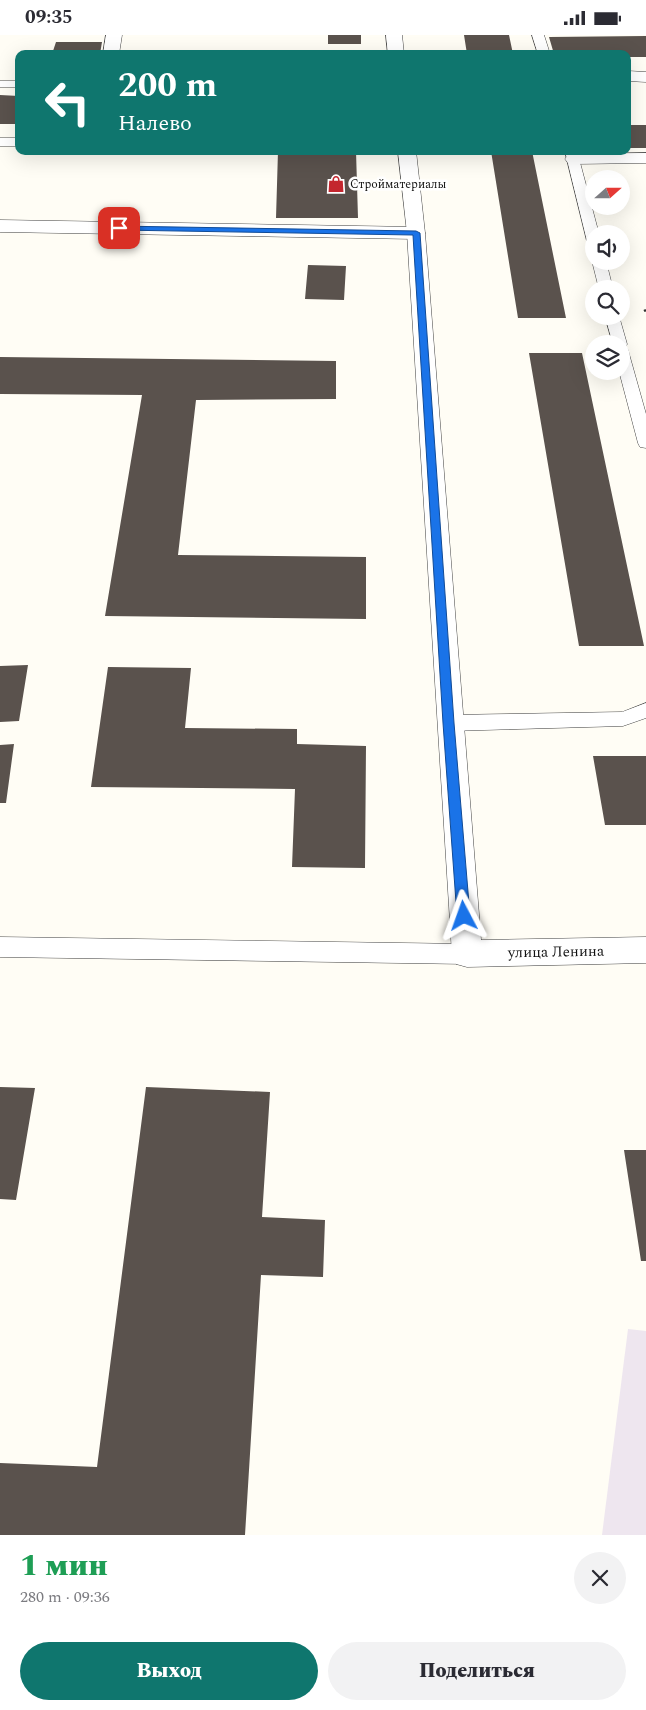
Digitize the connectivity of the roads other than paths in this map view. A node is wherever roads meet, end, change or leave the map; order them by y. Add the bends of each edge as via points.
1 (114, 35) edge
2 (394, 35) edge
3 (538, 35) edge
4 (112, 50) edge
5 (396, 50) edge
6 (543, 50) edge
7 (631, 77) edge
8 (646, 77) edge
9 (0, 84) edge
10 (15, 84) edge
11 (0, 142) edge
12 (15, 142) edge
13 (407, 155) edge
14 (573, 155) edge
15 (646, 158) edge
16 (590, 225) edge
17 (0, 226) edge
18 (416, 233) junction
19 (629, 380) edge
20 (646, 443) edge
21 (646, 710) edge
22 (448, 723) junction
23 (0, 947) edge
24 (646, 950) edge
25 (467, 954) junction

1 - 4 street
2 - 5 street
3 - 6 lane
7 - 8 street
9 - 10 lane
11 - 12 lane
13 - 18 street
14 - 15 street
14 - 16 lane
17 - 18 street
18 - 22 street
19 - 20 lane
21 - 22 lane via 623,719
22 - 25 street
23 - 25 lane
24 - 25 street, улица Ленина

